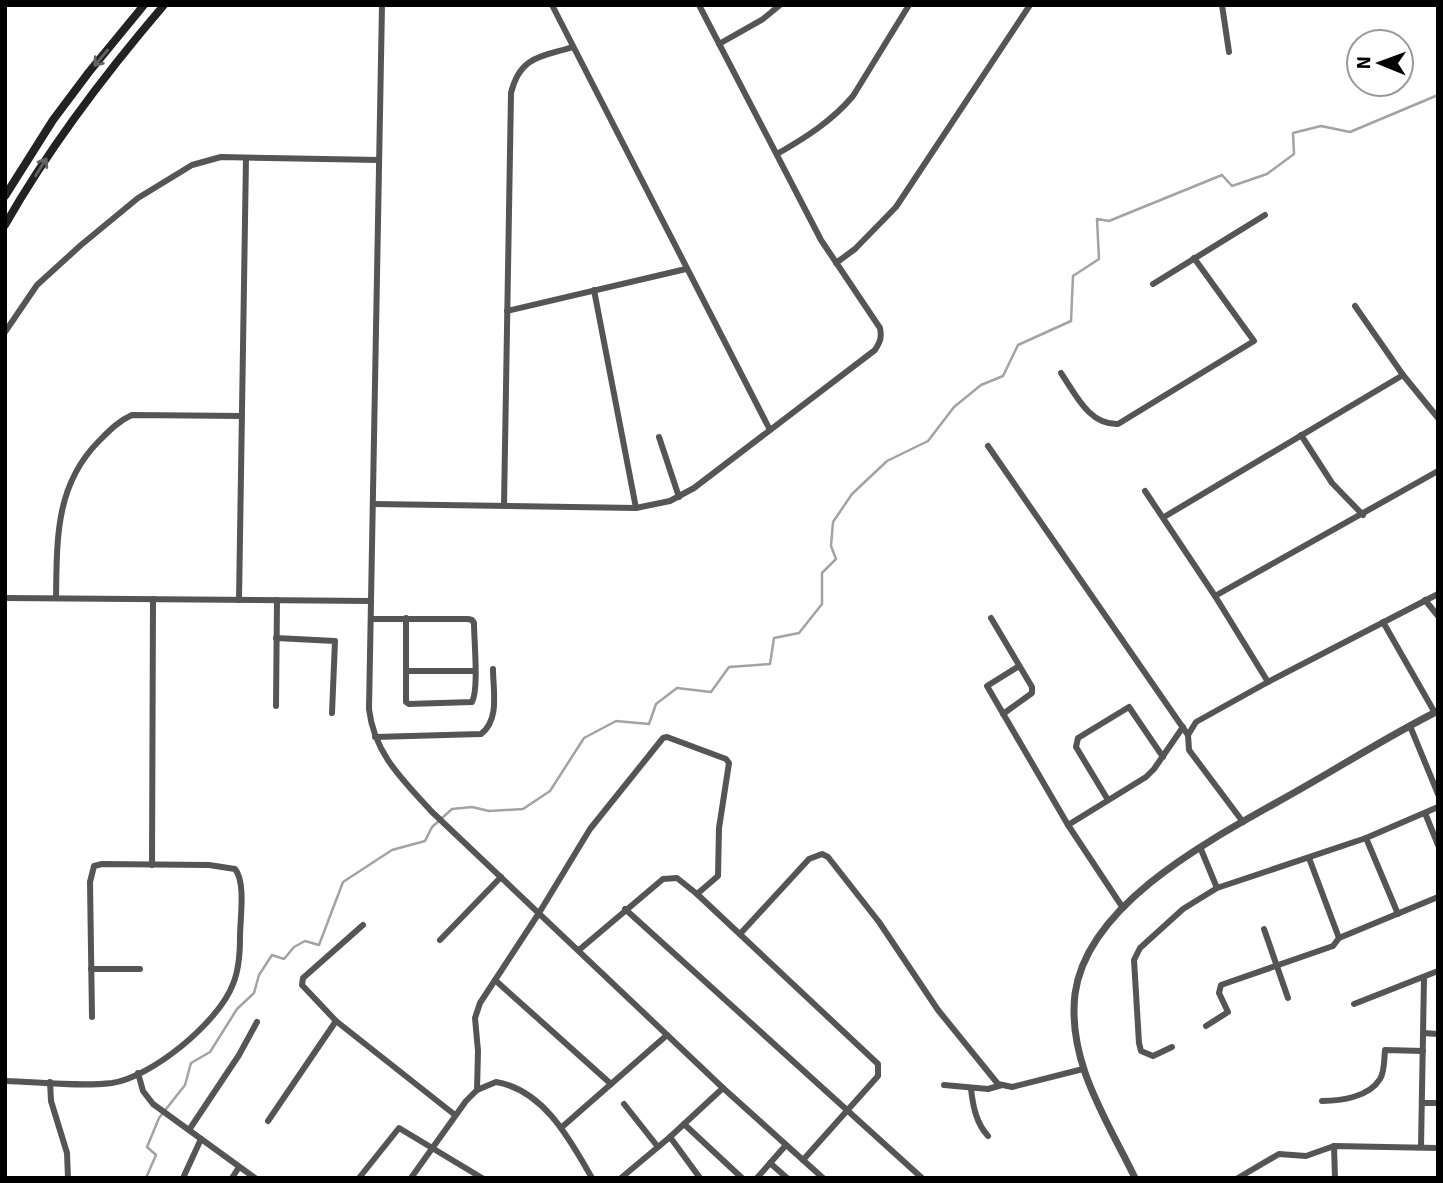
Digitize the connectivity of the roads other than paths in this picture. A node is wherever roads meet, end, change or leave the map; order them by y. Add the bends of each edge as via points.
1 (145, 5) edge
2 (164, 5) edge
3 (382, 5) edge
4 (552, 5) edge
5 (699, 5) edge
6 (780, 5) edge
7 (909, 5) edge
8 (1030, 5) edge
9 (1222, 5) edge
10 (719, 44) junction
11 (573, 47) junction
12 (1229, 52) dead end
13 (777, 154) junction
14 (246, 158) junction
15 (379, 160) junction
16 (5, 196) edge
17 (1265, 215) dead end
18 (5, 225) edge
19 (1194, 258) junction
20 (836, 263) junction
21 (685, 269) junction
22 (1153, 284) dead end
23 (594, 290) junction
24 (1354, 306) dead end
25 (507, 311) junction
26 (5, 332) edge
27 (1061, 373) dead end
28 (1403, 375) junction
29 (242, 416) junction
30 (1438, 418) edge
31 (770, 430) junction
32 (1301, 435) junction
33 (659, 437) dead end
34 (988, 446) dead end
35 (1438, 471) edge
36 (1145, 491) dead end
37 (679, 497) junction
38 (373, 504) junction
39 (504, 506) junction
40 (636, 508) junction
41 (1363, 515) junction
42 (1164, 517) junction
43 (1438, 594) edge
44 (1215, 596) junction
45 (5, 598) edge
46 (56, 598) junction
47 (153, 599) junction
48 (239, 600) junction
49 (277, 600) junction
50 (1425, 600) junction
51 (371, 601) junction
52 (1438, 616) edge
53 (406, 618) junction
54 (991, 618) dead end
55 (371, 619) junction
56 (1383, 622) junction
57 (276, 638) junction
58 (1019, 666) junction
59 (493, 668) dead end
60 (406, 671) junction
61 (474, 671) junction
62 (1268, 682) junction
63 (276, 706) dead end
64 (1436, 712) edge
65 (332, 713) dead end
66 (1003, 714) junction
67 (1410, 726) junction
68 (1183, 727) junction
69 (1188, 735) junction
70 (375, 737) junction
71 (1163, 757) junction
72 (1438, 794) edge
73 (1108, 800) junction
74 (1438, 807) edge
75 (1424, 813) junction
76 (1243, 822) junction
77 (1068, 825) junction
78 (1366, 838) junction
79 (1438, 845) edge
80 (1200, 847) junction
81 (1310, 858) junction
82 (152, 864) junction
83 (501, 877) junction
84 (1217, 888) junction
85 (696, 894) junction
86 (1438, 897) edge
87 (1124, 908) junction
88 (625, 909) junction
89 (539, 913) junction
90 (1398, 914) junction
91 (363, 925) dead end
92 (1264, 929) dead end
93 (740, 934) junction
94 (1339, 939) junction
95 (440, 940) dead end
96 (579, 950) junction
97 (1277, 965) junction
98 (91, 969) junction
99 (140, 969) dead end
100 (1438, 971) edge
101 (1424, 978) junction
102 (495, 980) junction
103 (1287, 998) dead end
104 (1354, 1004) dead end
105 (92, 1017) dead end
106 (336, 1021) junction
107 (257, 1022) dead end
108 (1206, 1026) dead end
109 (1423, 1033) junction
110 (667, 1034) junction
111 (1438, 1034) edge
112 (1172, 1047) dead end
113 (1423, 1051) junction
114 (1083, 1069) junction
115 (138, 1073) junction
116 (5, 1081) edge
117 (50, 1082) junction
118 (611, 1084) junction
119 (1002, 1085) junction
120 (944, 1086) dead end
121 (723, 1088) junction
122 (971, 1089) junction
123 (477, 1090) junction
124 (1322, 1101) dead end
125 (1422, 1103) junction
126 (1438, 1103) edge
127 (624, 1104) dead end
128 (847, 1111) junction
129 (455, 1115) junction
130 (268, 1121) dead end
131 (684, 1124) junction
132 (562, 1128) junction
133 (189, 1129) junction
134 (988, 1136) dead end
135 (670, 1137) junction
136 (201, 1139) junction
137 (786, 1145) junction
138 (1334, 1146) junction
139 (658, 1147) junction
140 (1421, 1147) junction
141 (431, 1148) junction
142 (1438, 1148) edge
143 (803, 1160) junction
144 (770, 1163) junction
145 (239, 1167) junction
146 (68, 1178) edge
147 (183, 1178) edge
148 (232, 1178) edge
149 (254, 1178) edge
150 (359, 1178) edge
151 (411, 1178) edge
152 (482, 1178) edge
153 (592, 1178) edge
154 (621, 1178) edge
155 (699, 1178) edge
156 (742, 1178) edge
157 (758, 1178) edge
158 (787, 1178) edge
159 (823, 1178) edge
160 (922, 1178) edge
161 (1135, 1178) edge
162 (1238, 1178) edge
163 (1335, 1178) edge

1 -> 16 main road via 53,120
18 -> 2 main road via 92,93
3 - 15 street
4 - 11 street
5 - 10 street
6 - 10 street
7 - 13 street via 853,96 813,132
8 - 20 street via 896,207
9 - 12 street
10 - 13 street
11 - 21 street
11 - 25 street via 533,60 515,76 510,110
13 - 20 street
14 - 15 street
14 - 26 street via 221,157 192,165 138,198 37,285
14 - 29 street
15 - 38 street
17 - 19 street
19 - 22 street
19 - 27 street via 1254,341 1118,424 1105,425 1088,412
20 - 31 street via 880,328 879,344
21 - 23 street
21 - 31 street
23 - 25 street
23 - 40 street
24 - 28 street
25 - 39 street
28 - 30 street
28 - 32 street
29 - 46 street via 132,415 108,432 81,462 68,489 58,532
29 - 48 street
31 - 37 street
32 - 41 street via 1332,483
32 - 42 street
33 - 37 street
34 - 68 street
35 - 41 street
36 - 42 street
37 - 40 street
38 - 39 street
38 - 51 street
39 - 40 street
41 - 44 street
42 - 44 street
43 - 50 street
44 - 62 street
45 - 46 street
46 - 47 street
47 - 48 street
47 - 82 street
48 - 49 street
49 - 51 street
49 - 57 street
50 - 52 street
50 - 56 street
51 - 55 street
53 - 55 street
53 - 60 street
53 - 61 street via 471,620
54 - 58 street
55 - 70 street via 369,709
56 - 62 street
56 - 64 street
57 - 63 street
57 - 65 street via 335,641
58 - 66 street via 1032,693
58 - 66 street via 986,686
59 - 70 street via 493,719 481,734
60 - 61 street
60 - 61 street via 405,700 409,704 472,702
62 - 69 street via 1195,722
64 - 67 street
66 - 77 street
67 - 72 street
67 - 76 street
68 - 69 street
68 - 71 street
69 - 76 street via 1189,750
70 - 83 street via 388,764 430,811
71 - 73 street via 1146,777
71 - 73 street via 1129,707 1078,738 1076,747
73 - 77 street
74 - 75 street
75 - 78 street
75 - 79 street
76 - 80 street
77 - 87 street
78 - 81 street
78 - 90 street
80 - 84 street
80 - 87 street via 1162,873
81 - 84 street
81 - 94 street
82 - 98 street via 94,866 90,882
82 - 115 street via 235,869 241,882 240,946 234,984 213,1015 194,1037
83 - 89 street
83 - 95 street
84 - 112 street via 1183,909 1136,953 1141,1051 1153,1056
85 - 88 street via 670,877
85 - 89 street via 713,882 719,869 719,828 729,763 667,737 605,808
85 - 93 street
86 - 90 street
87 - 114 street via 1098,940 1080,974 1074,1013
88 - 96 street
88 - 128 street
89 - 96 street
89 - 102 street
90 - 94 street
91 - 106 street via 303,978 308,993
92 - 97 street
93 - 119 street via 809,859 828,857 938,1010
93 - 128 street via 878,1064 878,1076
94 - 97 street via 1333,946
96 - 110 street
97 - 103 street
97 - 108 street via 1221,985 1219,993 1228,1013
98 - 99 street
98 - 105 street
100 - 101 street
101 - 104 street
101 - 109 street
102 - 118 street
102 - 123 street via 475,1018
106 - 129 street
106 - 130 street
107 - 133 street
109 - 111 street
109 - 113 street
110 - 118 street
110 - 121 street
113 - 124 street via 1385,1050 1381,1078 1373,1086 1347,1099
113 - 125 street
114 - 119 street via 1012,1087
114 - 161 street
115 - 117 street via 114,1082
115 - 133 street via 153,1104
116 - 117 street
117 - 146 street via 67,1153
118 - 132 street
119 - 122 street
120 - 122 street
121 - 131 street
121 - 137 street
122 - 134 street via 981,1129
123 - 129 street
123 - 132 street via 496,1082 514,1088 534,1100
125 - 126 street
125 - 140 street
127 - 139 street
128 - 143 street
128 - 160 street
129 - 141 street
131 - 135 street
131 - 156 street
132 - 153 street
133 - 136 street
135 - 139 street
135 - 155 street
136 - 145 street
136 - 147 street
137 - 143 street
137 - 144 street
138 - 140 street
138 - 162 street via 1306,1156 1279,1154
138 - 163 street
139 - 154 street
140 - 142 street
141 - 150 street via 399,1128
141 - 151 street
141 - 152 street
143 - 159 street
144 - 157 street
144 - 158 street
145 - 148 street
145 - 149 street

